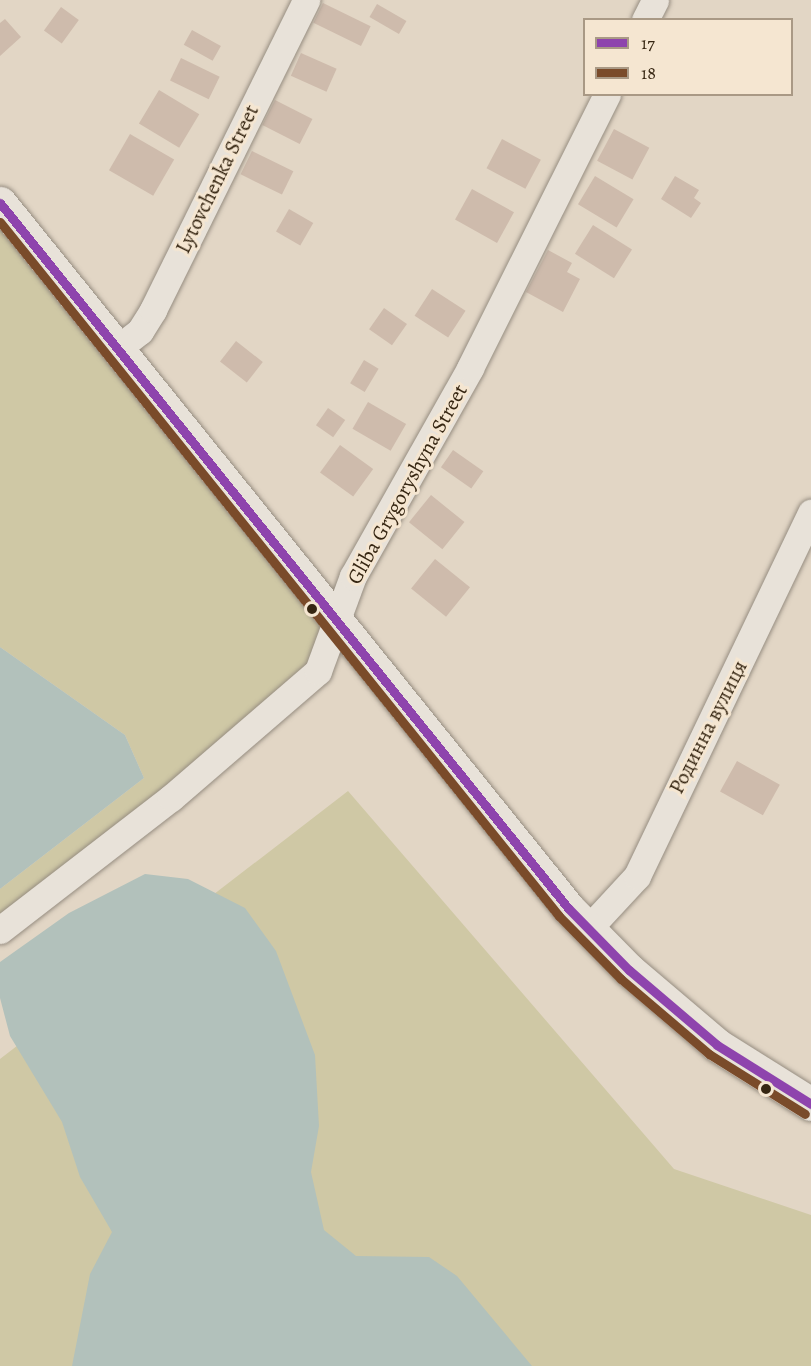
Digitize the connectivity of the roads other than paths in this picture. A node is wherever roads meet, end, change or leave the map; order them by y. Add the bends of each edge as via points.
1 (306, 0) edge
2 (655, 0) edge
3 (646, 18) edge
4 (606, 96) edge
5 (0, 203) edge
6 (117, 349) junction
7 (811, 513) edge
8 (336, 624) junction
9 (588, 929) junction
10 (0, 930) edge
11 (811, 1104) edge

1 - 6 street, Lytovchenka Street via 153,310 140,331
2 - 3 street
4 - 8 street, Gliba Grygoryshyna Street via 470,368 353,576
5 - 6 street
6 - 8 street
7 - 9 street, Родинна вулиця via 637,876
8 - 9 street
8 - 10 street, Gliba Grygoryshyna Street via 318,670 171,798
9 - 11 street via 717,1045

